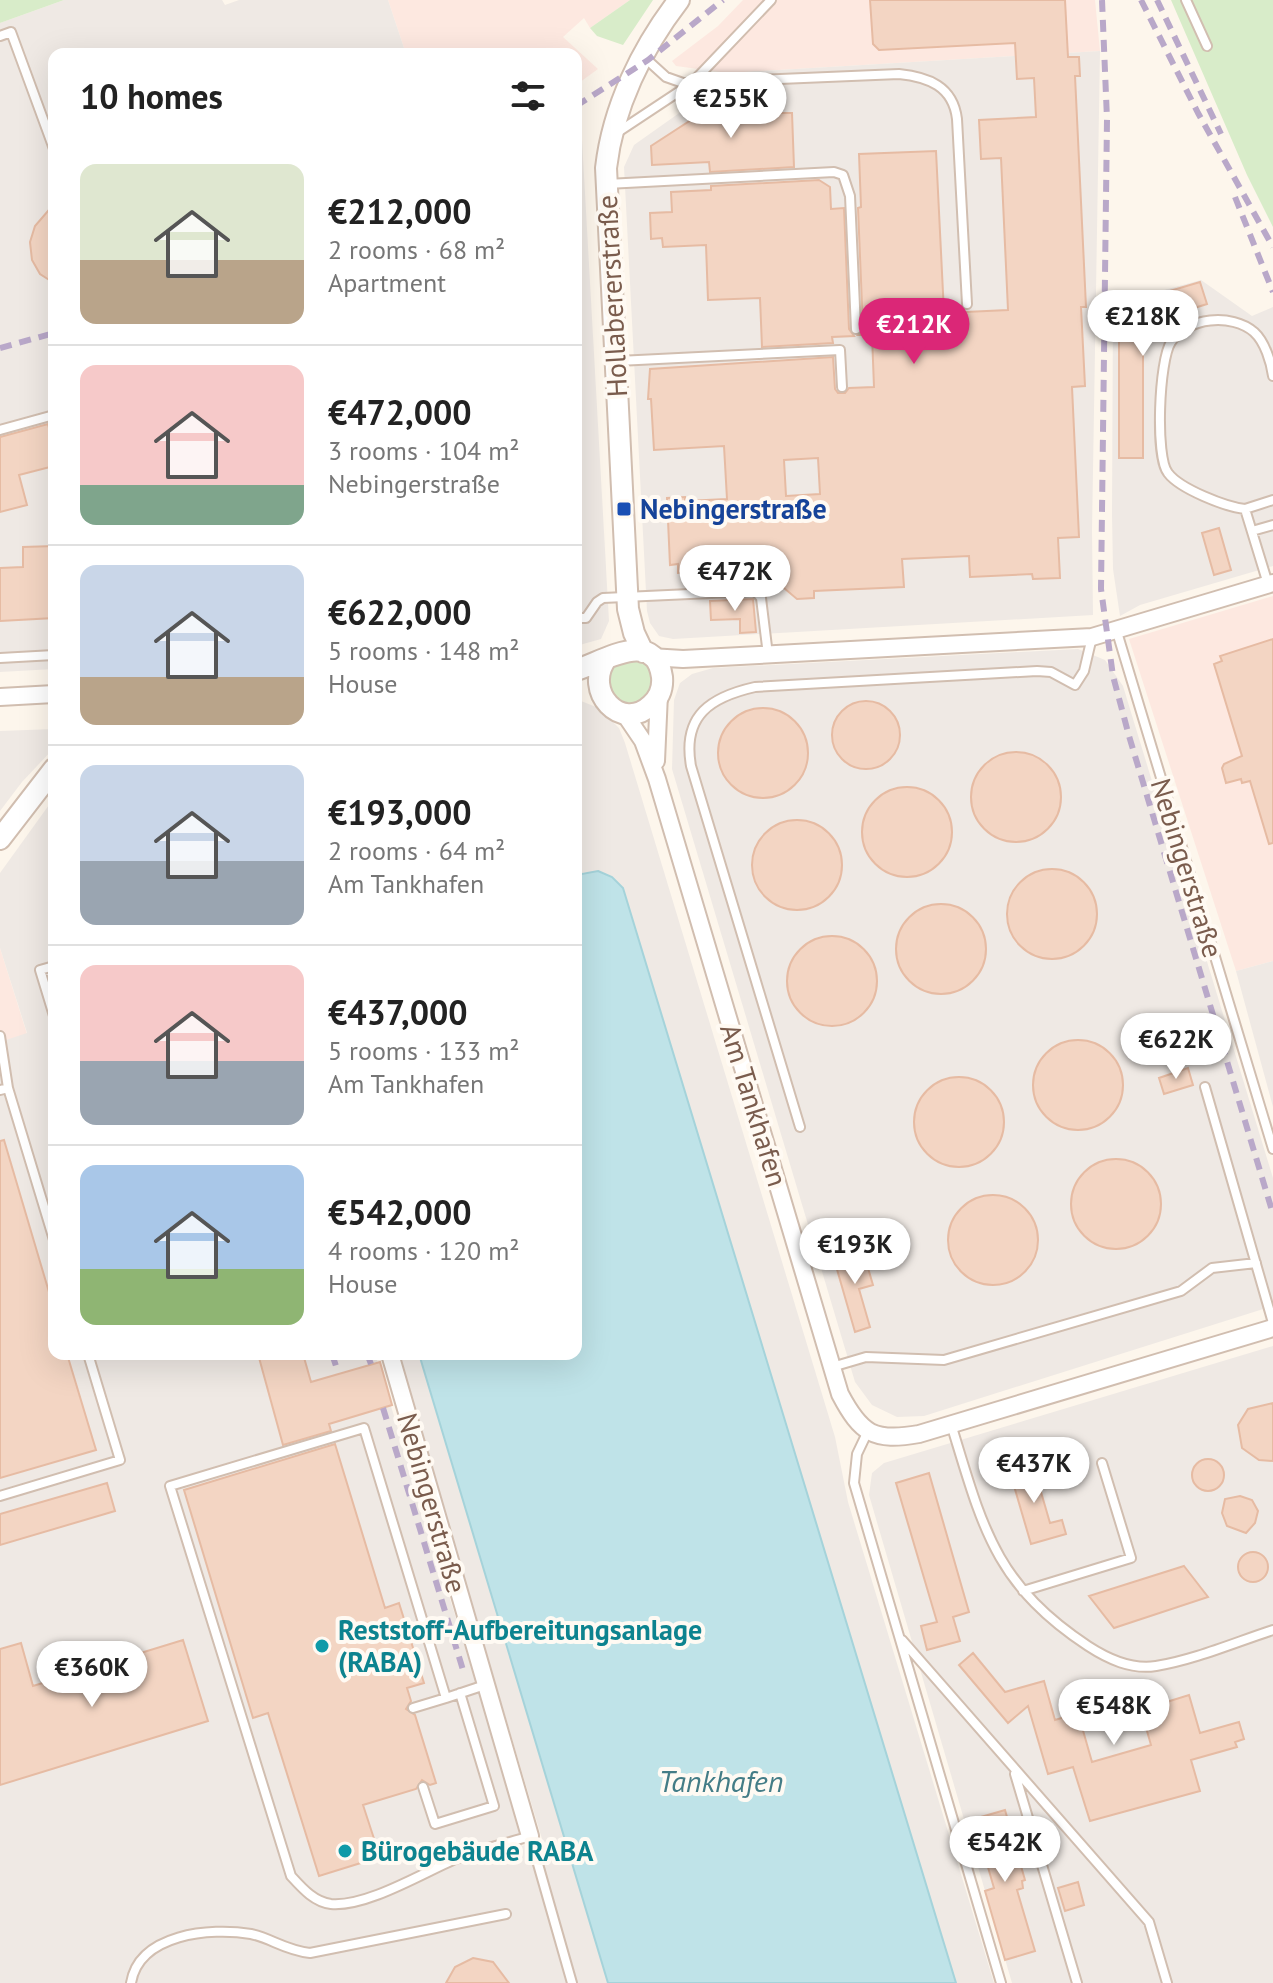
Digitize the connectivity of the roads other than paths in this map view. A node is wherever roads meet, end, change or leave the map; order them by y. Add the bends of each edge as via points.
1 (679, 0) edge
2 (771, 0) edge
3 (1186, 0) edge
4 (0, 36) edge
5 (1207, 46) dead end
6 (643, 56) junction
7 (692, 83) junction
8 (48, 133) edge
9 (611, 136) junction
10 (606, 184) junction
11 (967, 304) dead end
12 (856, 329) dead end
13 (615, 361) junction
14 (1273, 370) edge
15 (842, 387) dead end
16 (48, 417) edge
17 (0, 430) edge
18 (1273, 500) edge
19 (1245, 509) junction
20 (1273, 525) edge
21 (1252, 531) junction
22 (1270, 584) edge
23 (628, 603) junction
24 (582, 618) edge
25 (1117, 632) junction
26 (1092, 637) junction
27 (646, 654) junction
28 (48, 655) edge
29 (768, 655) junction
30 (611, 656) junction
31 (0, 658) edge
32 (683, 659) junction
33 (582, 668) edge
34 (582, 685) edge
35 (661, 689) junction
36 (48, 694) edge
37 (600, 694) junction
38 (0, 697) edge
39 (624, 713) junction
40 (48, 777) edge
41 (657, 779) junction
42 (0, 839) edge
43 (48, 968) edge
44 (48, 996) edge
45 (0, 1036) edge
46 (1205, 1087) dead end
47 (4, 1089) edge
48 (800, 1127) dead end
49 (1273, 1149) edge
50 (48, 1222) edge
51 (1256, 1263) junction
52 (1273, 1326) edge
53 (90, 1360) edge
54 (392, 1360) edge
55 (832, 1367) junction
56 (951, 1424) junction
57 (867, 1433) junction
58 (1102, 1463) dead end
59 (0, 1496) edge
60 (1023, 1591) junction
61 (1273, 1630) edge
62 (899, 1636) junction
63 (485, 1685) junction
64 (460, 1693) junction
65 (446, 1698) junction
66 (413, 1708) dead end
67 (1014, 1769) junction
68 (423, 1787) dead end
69 (530, 1836) junction
70 (506, 1914) dead end
71 (131, 1983) edge
72 (572, 1983) edge
73 (1001, 1983) edge
74 (1077, 1983) edge
75 (1167, 1983) edge

1 - 6 street, Hollabererstraße
2 - 7 lane
3 - 5 lane
4 - 8 lane via 11,32
6 - 7 lane via 672,81
6 - 9 street, Hollabererstraße
7 - 9 lane
7 - 11 lane via 899,74 941,87 956,112
9 - 10 street, Hollabererstraße
10 - 12 lane via 843,175 850,196
10 - 13 street, Hollabererstraße
13 - 15 lane via 840,350
13 - 23 street, Hollabererstraße
14 - 19 lane via 1253,331 1229,321 1182,330 1166,351 1162,369 1162,456 1168,473 1232,508
16 - 17 lane
18 - 19 lane
19 - 21 lane
20 - 21 lane
21 - 22 lane
22 - 25 street
23 - 24 lane via 603,598
23 - 27 street, Hollabererstraße via 634,633
23 - 29 lane via 755,591 761,598
23 - 30 street, Hollabererstraße via 625,637
25 - 26 street
25 - 49 lane, Nebingerstraße
26 - 29 street
26 - 48 lane via 1075,685 1037,671 755,687 726,694 696,721 688,751 691,766
27 - 30 street via 632,649
27 - 32 street
27 - 35 street via 659,668
28 - 31 lane
29 - 32 street
30 - 33 street
30 - 37 street via 598,676
32 - 35 street via 671,666
34 - 37 street
35 - 39 street via 642,711
35 - 41 street, Am Tankhafen
36 - 38 street
37 - 39 street via 611,708
39 - 41 street, Am Tankhafen via 643,741
40 - 42 street
41 - 55 street, Am Tankhafen
43 - 44 lane via 40,970
45 - 47 lane
46 - 51 lane
47 - 50 lane
51 - 52 lane
51 - 55 lane via 1212,1268 1181,1291 944,1360 866,1357
52 - 56 street
53 - 59 lane via 120,1460
54 - 63 street, Nebingerstraße
55 - 57 street, Am Tankhafen via 851,1415
56 - 57 street via 892,1439
56 - 60 lane via 985,1532
57 - 62 lane via 857,1454 854,1483
58 - 60 lane via 1131,1558
60 - 61 lane via 1074,1636 1132,1666 1155,1667
62 - 67 lane
62 - 73 lane
63 - 64 lane
63 - 69 street, Nebingerstraße
64 - 65 lane
64 - 68 lane via 494,1806 435,1824
65 - 66 lane
65 - 69 lane via 364,1428 170,1486 284,1860 304,1890 332,1904 354,1901
67 - 74 lane
67 - 75 lane via 1149,1922
69 - 72 lane
70 - 71 lane via 310,1953 255,1935 187,1937 147,1951

